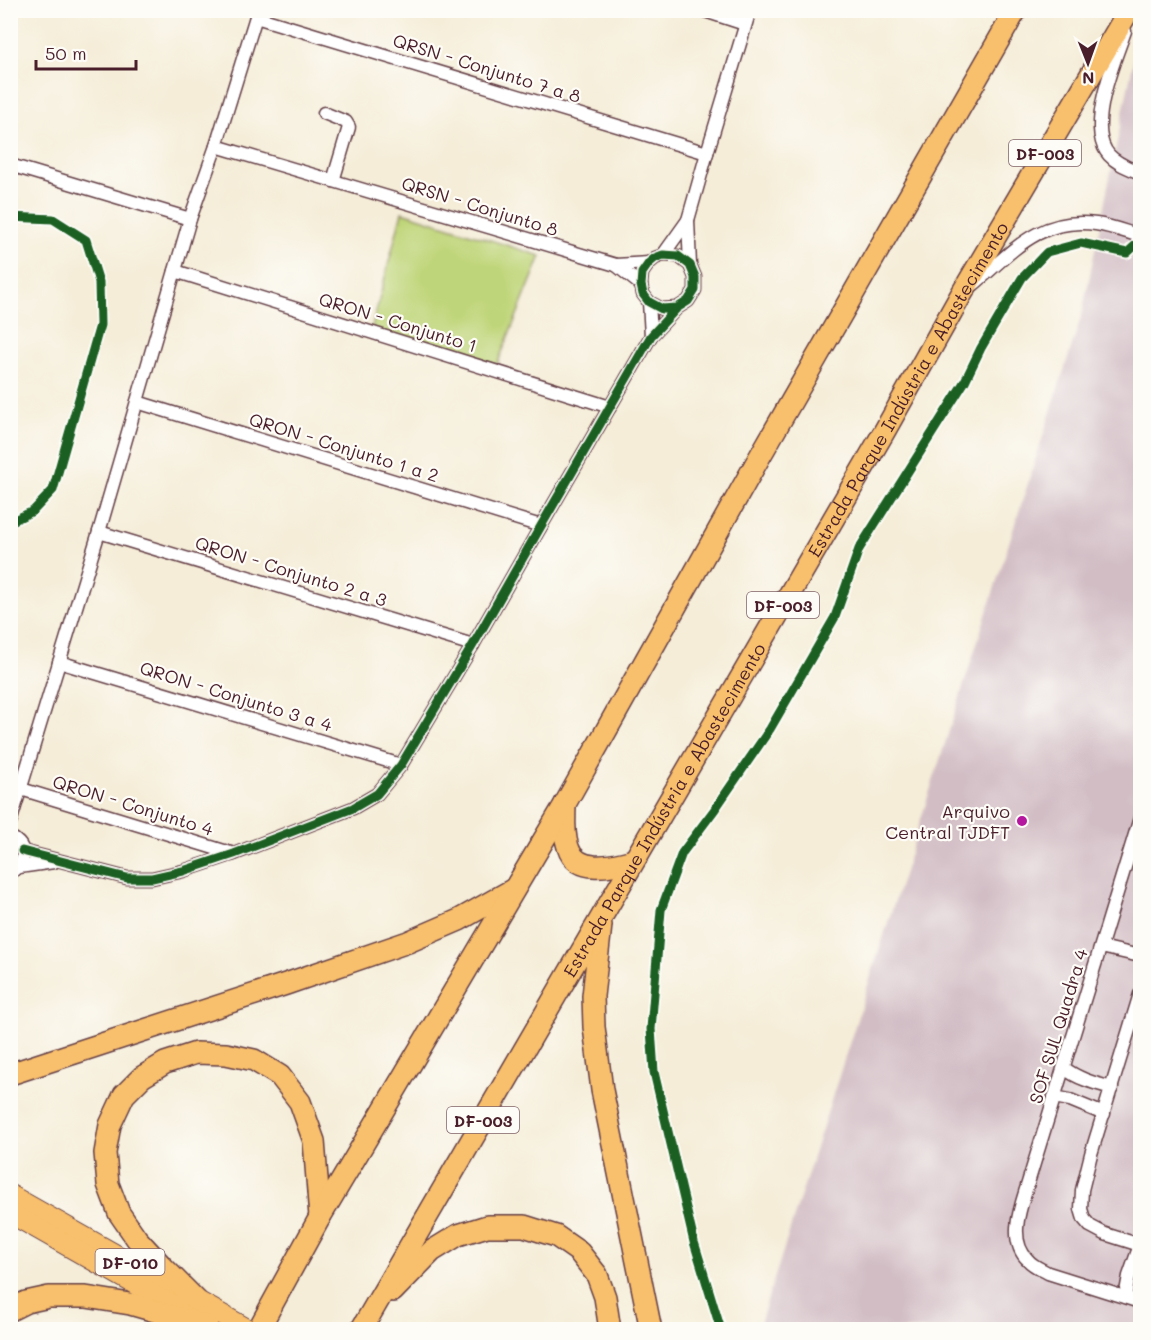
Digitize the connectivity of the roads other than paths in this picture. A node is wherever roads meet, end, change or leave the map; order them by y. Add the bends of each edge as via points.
1 (702, 10) edge
2 (750, 10) edge
3 (1016, 10) edge
4 (1131, 10) edge
5 (257, 14) edge
6 (746, 24) junction
7 (324, 113) dead end
8 (216, 146) junction
9 (706, 153) junction
10 (10, 165) edge
11 (1140, 173) edge
12 (333, 181) junction
13 (190, 219) junction
14 (688, 220) junction
15 (1140, 236) edge
16 (663, 255) junction
17 (649, 263) junction
18 (616, 265) junction
19 (690, 265) junction
20 (175, 271) junction
21 (640, 285) junction
22 (961, 295) junction
23 (649, 302) junction
24 (677, 308) junction
25 (651, 336) junction
26 (137, 402) junction
27 (610, 407) junction
28 (541, 526) junction
29 (99, 532) junction
30 (473, 645) junction
31 (60, 662) junction
32 (401, 765) junction
33 (21, 789) junction
34 (566, 804) junction
35 (1140, 818) edge
36 (10, 823) edge
37 (10, 837) edge
38 (22, 851) junction
39 (234, 854) junction
40 (634, 860) junction
41 (61, 861) junction
42 (15, 870) edge
43 (515, 889) junction
44 (603, 914) junction
45 (1101, 946) junction
46 (1140, 956) edge
47 (1140, 994) edge
48 (1064, 1068) junction
49 (10, 1074) edge
50 (1112, 1088) junction
51 (1054, 1097) junction
52 (1104, 1114) junction
53 (10, 1195) edge
54 (10, 1213) edge
55 (320, 1217) junction
56 (1140, 1245) edge
57 (1125, 1297) junction
58 (196, 1300) junction
59 (1140, 1302) edge
60 (10, 1310) edge
61 (263, 1321) edge
62 (362, 1327) edge
63 (211, 1328) edge
64 (249, 1329) edge
65 (610, 1329) edge
66 (651, 1329) edge

1 - 6 street
2 - 6 street
3 - 34 highway
4 - 11 street via 1103,97 1100,126 1101,142 1108,154 1120,165
4 - 22 highway, Estrada Parque Indústria e Abastecimento / DF-003
5 - 8 street
5 - 9 street, QRSN - Conjunto 7 a 8
6 - 9 street
7 - 12 street via 349,127
8 - 12 street, QRSN - Conjunto 8
8 - 13 street
9 - 14 street
10 - 13 street
12 - 18 street, QRSN - Conjunto 8
13 - 20 street
14 - 16 street
14 - 19 street
15 - 22 street via 1097,224 1062,224 1045,229 1031,236
16 - 17 street
16 - 19 street via 678,256
17 - 18 street, QRSN - Conjunto 8
17 - 21 street
18 - 21 street, QRSN - Conjunto 8
19 - 24 street via 695,277 694,290 688,301
20 - 26 street
20 - 27 street, QRON - Conjunto 1
21 - 23 street
22 - 40 highway, Estrada Parque Indústria e Abastecimento / DF-003
23 - 24 street via 662,309
23 - 25 street
24 - 25 street
25 - 27 street
26 - 28 street, QRON - Conjunto 1 a 2
26 - 29 street
27 - 28 street
28 - 30 street
29 - 30 street, QRON - Conjunto 2 a 3
29 - 31 street
30 - 32 street
31 - 32 street, QRON - Conjunto 3 a 4
31 - 33 street
32 - 39 street via 377,794 353,807
33 - 36 street
33 - 39 street, QRON - Conjunto 4
34 - 40 highway via 565,834 572,857 592,866
34 - 43 highway
35 - 45 street, SOF SUL Quadra 4
37 - 38 street
38 - 41 street
38 - 42 street
39 - 41 street via 152,878 127,878
40 - 44 highway, Estrada Parque Indústria e Abastecimento / DF-003
41 - 42 street
43 - 49 highway via 408,942
43 - 55 highway
44 - 62 highway, Estrada Parque Indústria e Abastecimento / DF-003
44 - 66 highway via 592,996 594,1027 602,1090
45 - 46 street
45 - 48 street, SOF SUL Quadra 4
47 - 50 street
48 - 50 street via 1074,1076
48 - 51 street, SOF SUL Quadra 4
50 - 52 street
51 - 52 street
51 - 57 street, SOF SUL Quadra 4 via 1019,1213 1020,1245 1035,1267
52 - 56 street via 1082,1190 1081,1209 1090,1226
53 - 58 main road, DF-010
54 - 63 main road, DF-010
55 - 58 highway via 314,1141 300,1102 280,1076 254,1060 196,1053 165,1063 142,1077 124,1095 110,1125 105,1153 108,1184 119,1213 137,1239
55 - 61 highway
56 - 57 street
57 - 59 street
58 - 64 main road, DF-010
60 - 63 highway via 49,1297 86,1297 130,1304
62 - 65 highway via 432,1251 458,1235 487,1226 524,1227 556,1236 579,1252 597,1275

